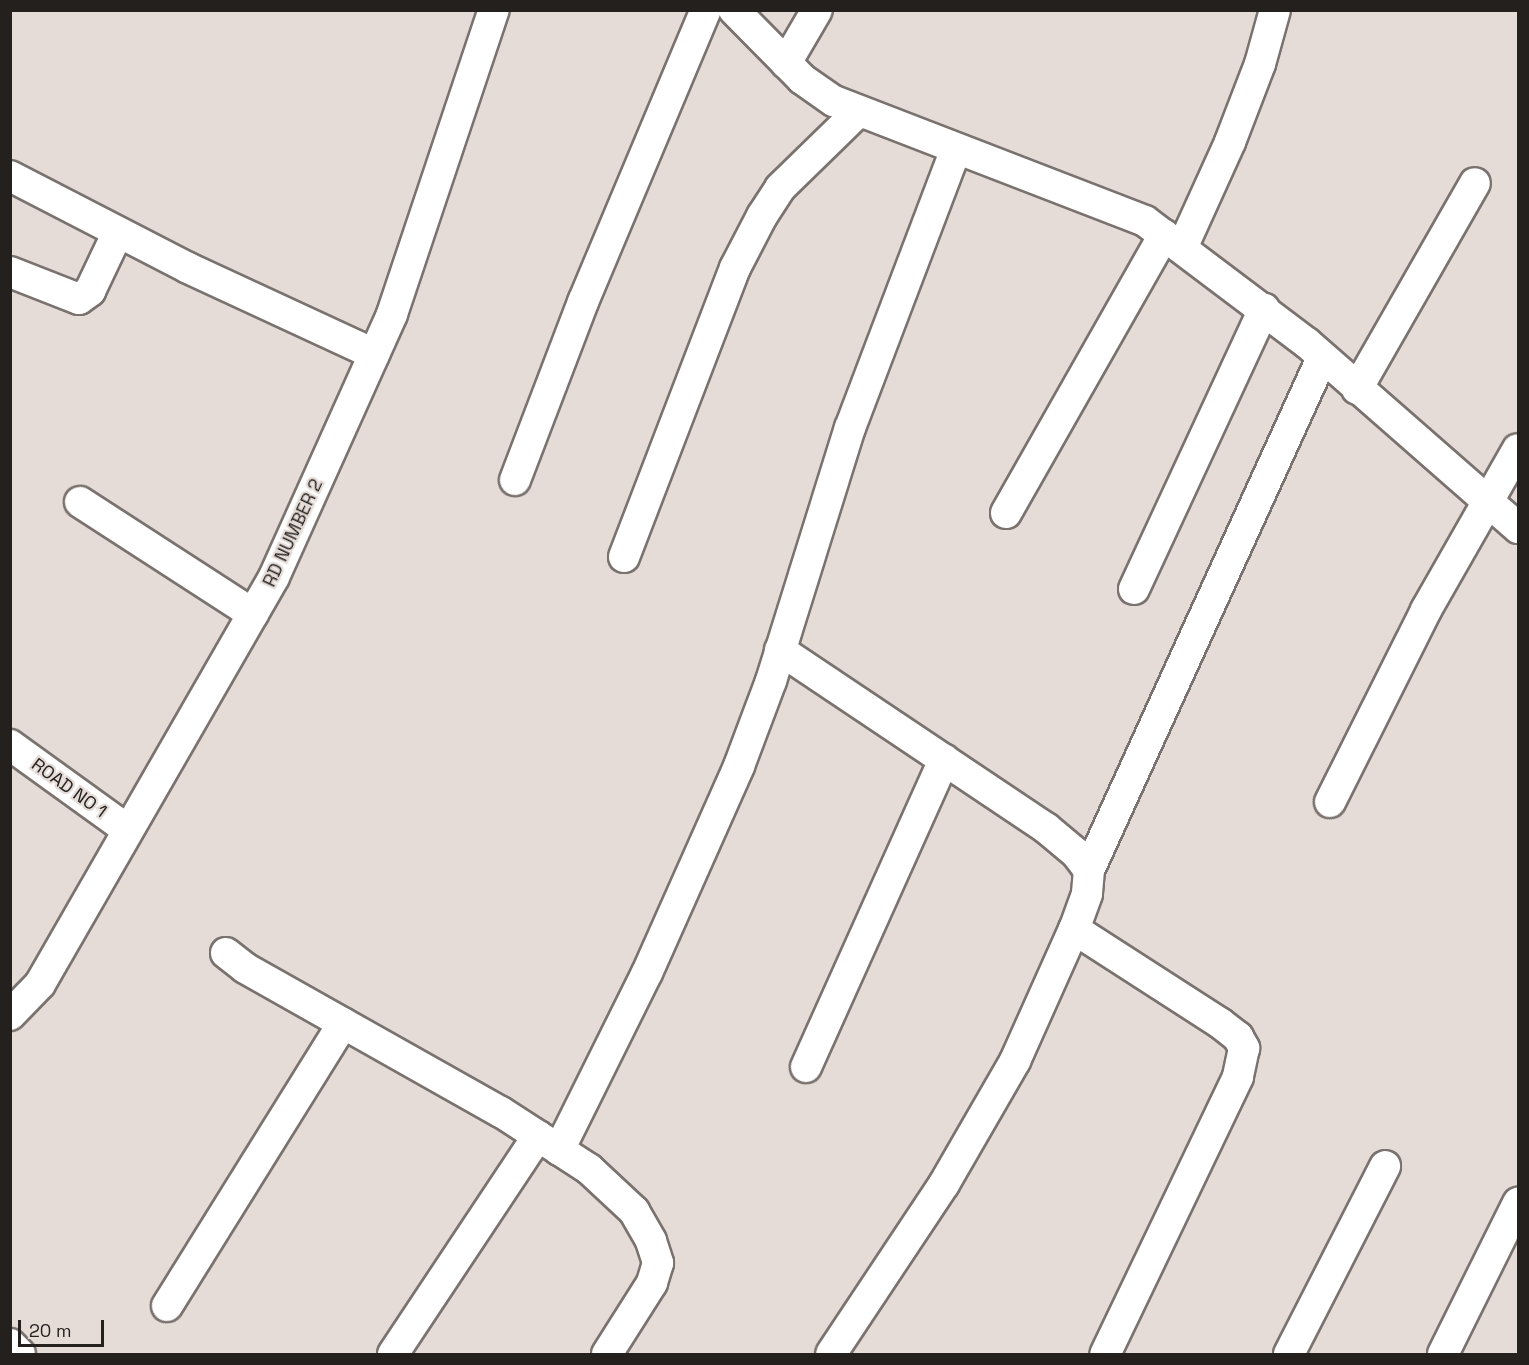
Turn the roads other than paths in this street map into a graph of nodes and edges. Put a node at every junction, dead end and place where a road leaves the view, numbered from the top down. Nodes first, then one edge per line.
1 (494, 10) edge
2 (706, 10) edge
3 (734, 10) edge
4 (817, 10) edge
5 (1275, 10) edge
6 (786, 63) junction
7 (859, 111) junction
8 (956, 149) junction
9 (10, 176) edge
10 (1475, 183) dead end
11 (118, 232) junction
12 (1173, 241) junction
13 (10, 272) edge
14 (1264, 309) junction
15 (374, 354) junction
16 (1322, 358) junction
17 (1357, 389) junction
18 (1518, 449) edge
19 (515, 480) dead end
20 (1489, 501) junction
21 (80, 502) dead end
22 (1006, 513) dead end
23 (1518, 528) edge
24 (624, 557) dead end
25 (1134, 589) dead end
26 (253, 614) junction
27 (780, 650) junction
28 (10, 745) edge
29 (944, 760) junction
30 (1330, 802) dead end
31 (128, 830) junction
32 (1089, 870) junction
33 (1074, 929) junction
34 (226, 953) dead end
35 (10, 1015) edge
36 (343, 1023) junction
37 (806, 1067) dead end
38 (549, 1143) junction
39 (1385, 1166) dead end
40 (1518, 1203) edge
41 (167, 1306) dead end
42 (10, 1344) edge
43 (20, 1354) edge
44 (393, 1354) edge
45 (607, 1354) edge
46 (831, 1354) edge
47 (1105, 1354) edge
48 (1289, 1354) edge
49 (1443, 1354) edge

1 - 15 street, RD NUMBER 2
2 - 19 street
3 - 6 street
4 - 6 street
5 - 12 street
6 - 7 street
7 - 8 street
7 - 24 street
8 - 12 street
8 - 27 street
9 - 11 street
10 - 17 street
11 - 13 street
11 - 15 street
12 - 14 street
12 - 22 street
14 - 16 street
14 - 25 street
15 - 26 street, RD NUMBER 2
16 - 17 street
16 - 32 street
17 - 20 street
18 - 20 street
20 - 23 street
20 - 30 street
21 - 26 street
26 - 31 street, RD NUMBER 2
27 - 29 street
27 - 38 street
28 - 31 street, ROAD NO 1
29 - 32 street
29 - 37 street
31 - 35 street, RD NUMBER 2
32 - 33 street
33 - 46 street
33 - 47 street
34 - 36 street
36 - 38 street
36 - 41 street
38 - 44 street
38 - 45 street
39 - 48 street
40 - 49 street
42 - 43 street

